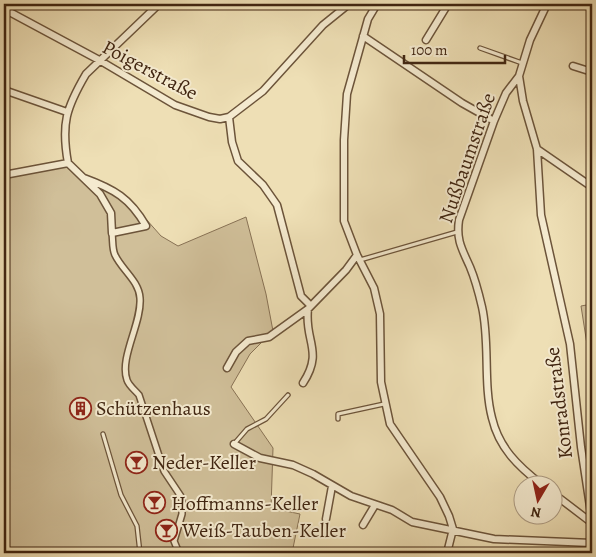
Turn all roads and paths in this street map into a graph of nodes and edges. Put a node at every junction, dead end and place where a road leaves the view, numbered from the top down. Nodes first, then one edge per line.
1 (159, 4) edge
2 (348, 4) edge
3 (377, 4) edge
4 (448, 4) edge
5 (547, 4) edge
6 (4, 9) edge
7 (363, 36) junction
8 (426, 40) dead end
9 (480, 48) dead end
10 (99, 60) junction
11 (522, 63) junction
12 (572, 66) dead end
13 (592, 72) edge
14 (518, 76) junction
15 (4, 90) edge
16 (67, 112) junction
17 (229, 116) junction
18 (494, 122) junction
19 (537, 149) junction
20 (68, 163) junction
21 (4, 175) edge
22 (84, 178) junction
23 (592, 187) edge
24 (112, 232) junction
25 (457, 232) junction
26 (358, 257) junction
27 (309, 307) junction
28 (227, 368) dead end
29 (303, 383) dead end
30 (288, 395) dead end
31 (384, 404) junction
32 (338, 419) dead end
33 (104, 434) dead end
34 (234, 444) joint
35 (528, 474) edge
36 (332, 486) junction
37 (564, 501) edge
38 (375, 505) junction
39 (326, 519) dead end
40 (592, 521) edge
41 (363, 525) dead end
42 (453, 529) junction
43 (592, 543) edge
44 (140, 553) edge
45 (179, 553) edge
46 (448, 553) edge

1 - 10 street
2 - 17 street
3 - 7 street
4 - 8 street
5 - 11 street, Nußbaumstraße
6 - 10 street, Poigerstraße
7 - 18 street
7 - 26 street
9 - 11 lane
10 - 16 street
10 - 17 street, Poigerstraße
11 - 14 street, Nußbaumstraße
12 - 13 street
14 - 18 street, Nußbaumstraße
14 - 19 street, Konradstraße
15 - 16 street
16 - 20 street
17 - 27 street
18 - 25 street, Nußbaumstraße
19 - 23 street
19 - 40 street, Konradstraße
20 - 21 street
20 - 22 street
22 - 24 street
22 - 24 street
24 - 45 street
25 - 26 lane
25 - 35 street, Nußbaumstraße
26 - 27 street
26 - 31 street
27 - 28 street
27 - 29 street
30 - 34 lane
31 - 32 lane
31 - 42 street
33 - 44 lane
34 - 36 street
36 - 38 street
36 - 39 street
37 - 40 street
38 - 41 street
38 - 42 street
42 - 43 street
42 - 46 street

